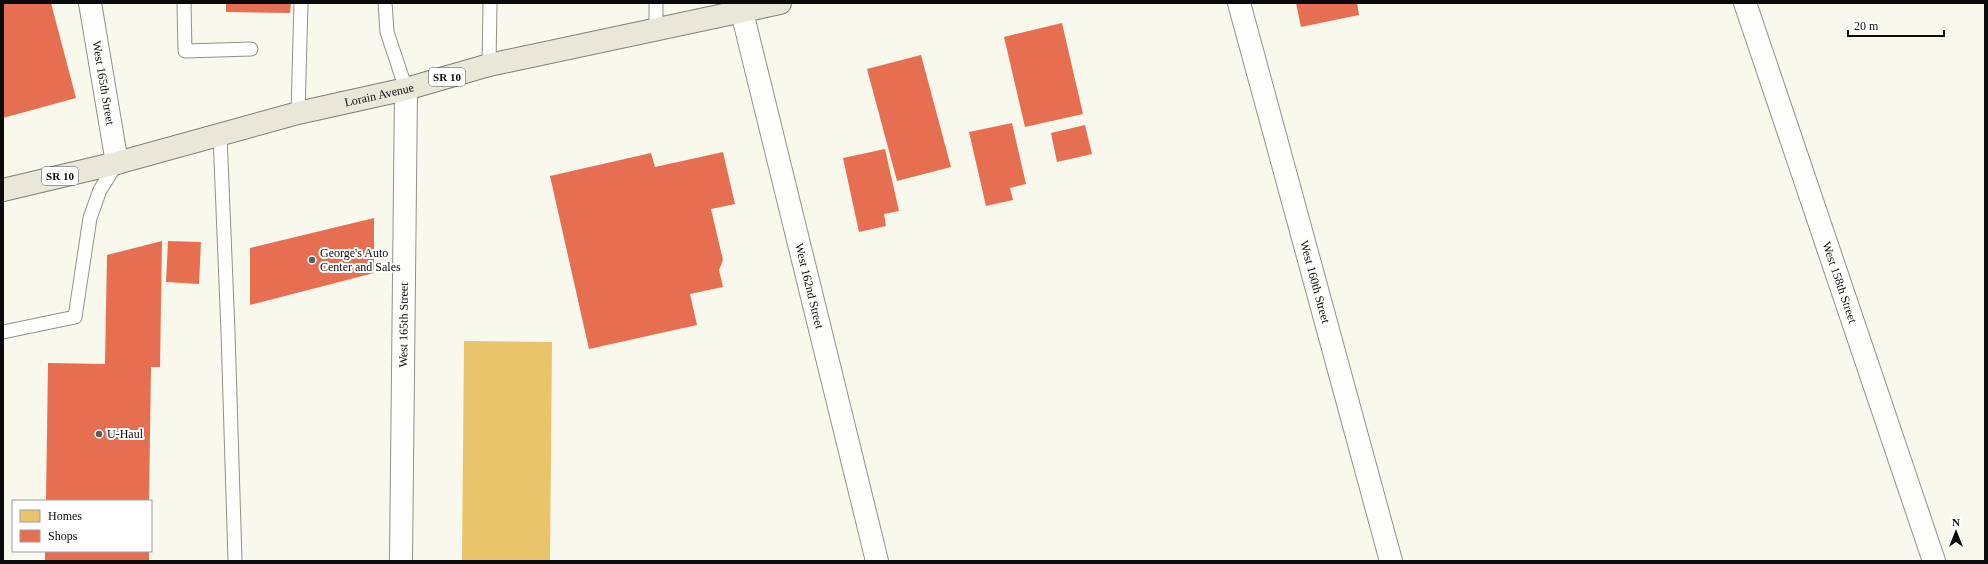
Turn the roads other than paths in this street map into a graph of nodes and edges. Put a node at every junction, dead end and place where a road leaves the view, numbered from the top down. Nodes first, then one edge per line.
1 (90, 3) edge
2 (184, 3) edge
3 (301, 3) edge
4 (385, 3) edge
5 (490, 3) edge
6 (656, 3) edge
7 (780, 3) edge
8 (1239, 3) edge
9 (1745, 3) edge
10 (742, 12) junction
11 (656, 30) junction
12 (251, 49) dead end
13 (489, 65) junction
14 (406, 89) junction
15 (298, 113) junction
16 (220, 134) junction
17 (117, 163) junction
18 (3, 190) edge
19 (3, 332) edge
20 (235, 561) edge
21 (400, 561) edge
22 (877, 561) edge
23 (1391, 561) edge
24 (1934, 561) edge

1 - 17 street, West 165th Street
2 - 12 lane
3 - 15 lane
4 - 14 lane
5 - 13 lane
6 - 11 lane
7 - 10 main road, Lorain Avenue / SR 10
8 - 23 street, West 160th Street
9 - 24 street, West 158th Street
10 - 11 main road, Lorain Avenue / SR 10
10 - 22 street, West 162nd Street
11 - 13 main road, Lorain Avenue / SR 10
13 - 14 main road, Lorain Avenue / SR 10
14 - 15 main road, Lorain Avenue / SR 10
14 - 21 street, West 165th Street
15 - 16 main road, Lorain Avenue / SR 10
16 - 17 main road, Lorain Avenue / SR 10
16 - 20 lane
17 - 18 main road, Lorain Avenue / SR 10
17 - 19 lane

